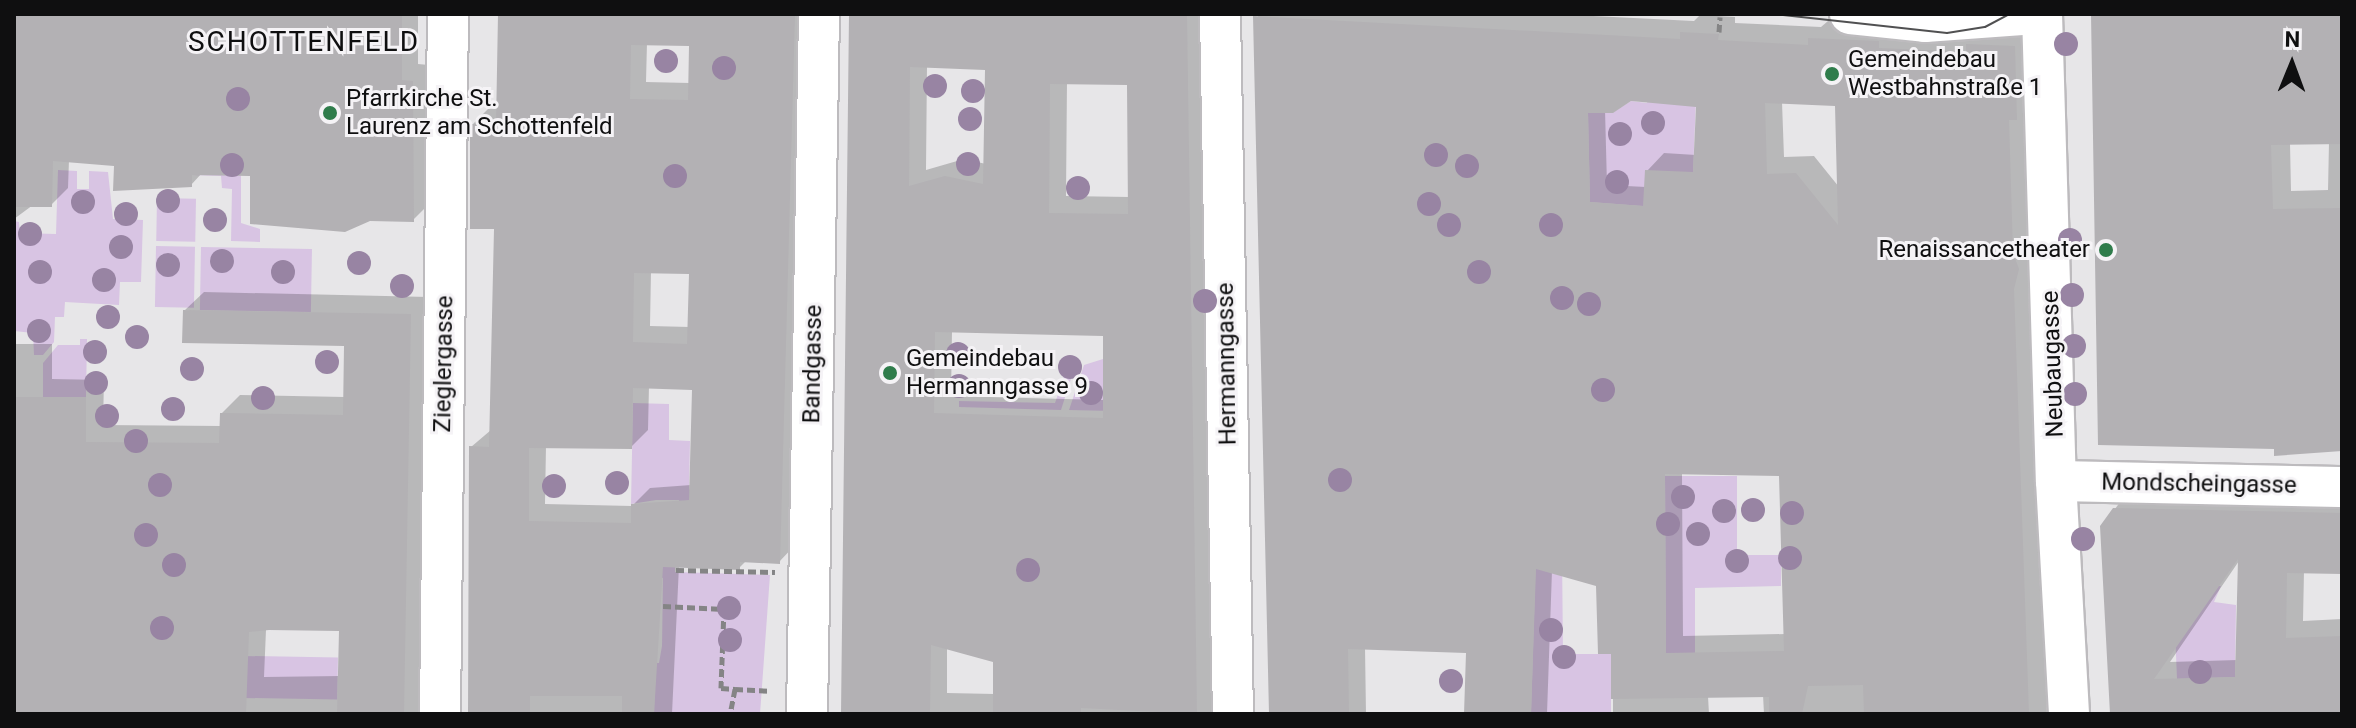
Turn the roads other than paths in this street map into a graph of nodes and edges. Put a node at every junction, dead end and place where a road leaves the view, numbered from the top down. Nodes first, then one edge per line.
1 (448, 14) edge
2 (819, 14) edge
3 (1220, 14) edge
4 (1850, 14) edge
5 (2036, 14) edge
6 (2042, 14) edge
7 (2056, 481) junction
8 (2342, 487) edge
9 (440, 714) edge
10 (807, 714) edge
11 (1233, 714) edge
12 (2069, 714) edge

1 - 9 street, Zieglergasse
2 - 10 street, Bandgasse
3 - 11 street, Hermanngasse
4 - 5 street
6 - 7 street, Neubaugasse
7 - 8 street, Mondscheingasse
7 - 12 street, Neubaugasse

